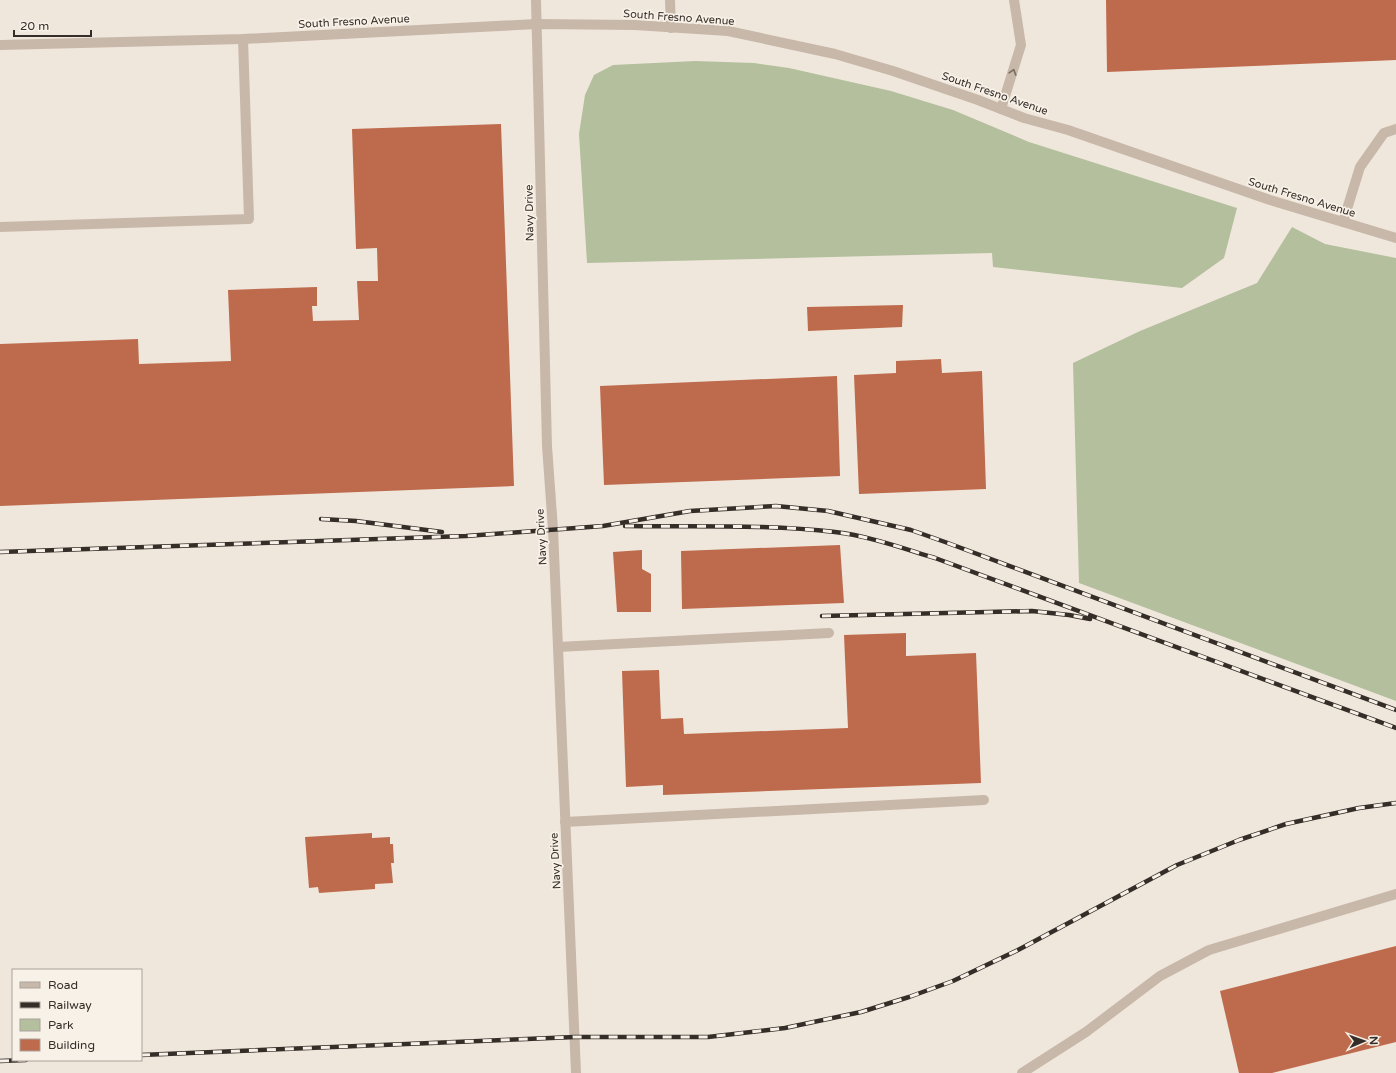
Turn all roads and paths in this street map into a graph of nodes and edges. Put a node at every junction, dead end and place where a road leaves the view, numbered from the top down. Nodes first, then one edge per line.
1 (536, 0) edge
2 (670, 0) edge
3 (1014, 0) edge
4 (537, 24) junction
5 (671, 28) junction
6 (244, 39) junction
7 (0, 45) edge
8 (1001, 109) junction
9 (1396, 129) edge
10 (1343, 222) junction
11 (0, 227) edge
12 (1396, 238) edge
13 (829, 633) dead end
14 (558, 647) junction
15 (984, 800) dead end
16 (566, 822) junction
17 (1396, 894) edge
18 (576, 1073) edge
19 (1022, 1073) edge

1 - 4 street, Navy Drive
2 - 5 street
8 -> 3 street
4 - 5 street, South Fresno Avenue
4 - 6 street, South Fresno Avenue
4 - 14 street, Navy Drive
5 - 8 street, South Fresno Avenue
6 - 7 street, South Fresno Avenue
6 - 11 street
8 - 10 street, South Fresno Avenue
9 - 10 street
10 - 12 street, South Fresno Avenue
13 - 14 street
14 - 16 street, Navy Drive
15 - 16 street
16 - 18 street, Navy Drive
17 - 19 street

